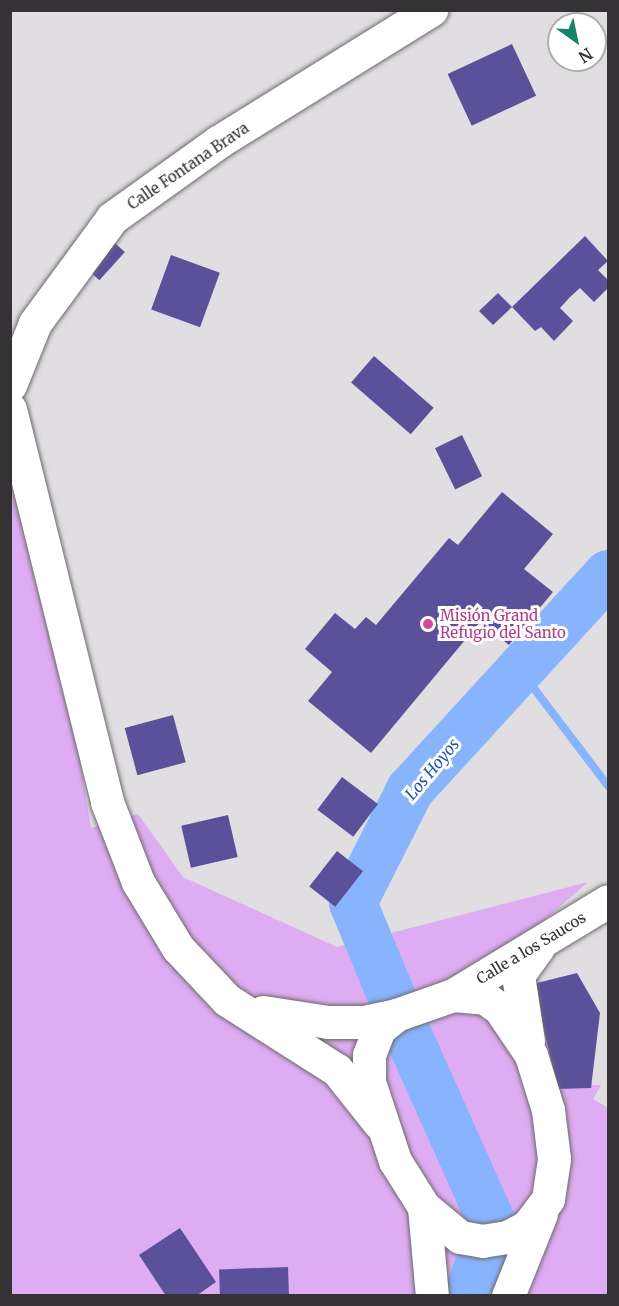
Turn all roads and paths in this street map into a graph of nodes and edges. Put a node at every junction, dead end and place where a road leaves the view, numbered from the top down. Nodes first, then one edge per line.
1 (431, 10) edge
2 (10, 385) edge
3 (10, 409) edge
4 (609, 901) edge
5 (544, 942) junction
6 (453, 994) junction
7 (227, 1000) junction
8 (396, 1015) junction
9 (531, 1055) junction
10 (379, 1123) junction
11 (424, 1207) junction
12 (542, 1211) junction
13 (432, 1296) edge
14 (507, 1296) edge

1 - 2 main road, Calle Fontana Brava
3 - 7 main road
4 - 5 main road, Calle a los Saucos
5 - 6 main road, Calle a los Saucos
5 - 9 main road
6 - 8 main road, Calle a los Saucos
6 - 9 main road
7 - 8 main road, Calle a los Saucos
7 - 10 main road
8 - 10 main road
9 - 12 main road
10 - 11 main road
11 - 12 main road
11 - 13 main road
12 - 14 main road

